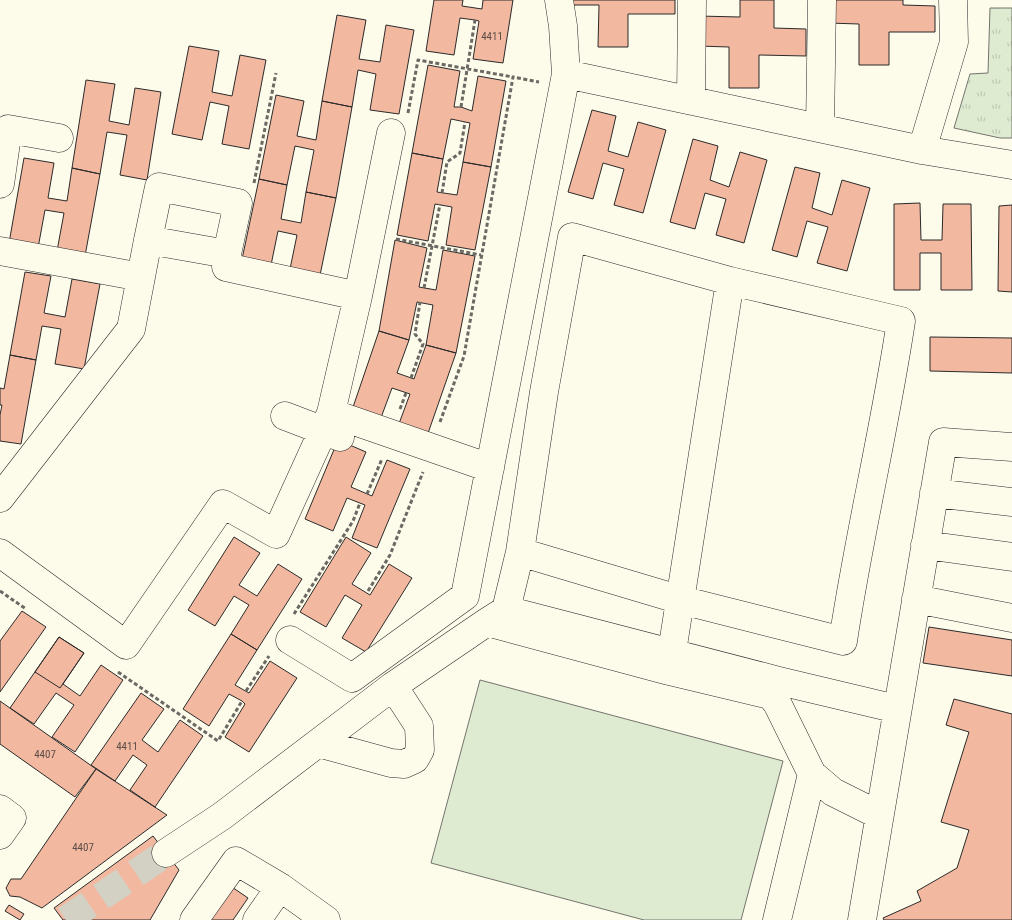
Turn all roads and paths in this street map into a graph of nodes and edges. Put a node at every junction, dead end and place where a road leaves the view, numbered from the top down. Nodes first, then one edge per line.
1 (559, 0) edge
2 (692, 0) edge
3 (822, 0) edge
4 (953, 0) edge
5 (475, 20) dead end
6 (276, 73) dead end
7 (566, 74) junction
8 (691, 100) junction
9 (461, 107) dead end
10 (465, 122) dead end
11 (820, 128) junction
12 (390, 133) dead end
13 (59, 138) dead end
14 (922, 150) junction
15 (1012, 165) edge
16 (0, 184) edge
17 (253, 186) dead end
18 (442, 193) dead end
19 (440, 204) dead end
20 (393, 238) dead end
21 (148, 240) junction
22 (432, 246) junction
23 (0, 251) edge
24 (227, 254) junction
25 (481, 255) dead end
26 (141, 277) junction
27 (730, 281) junction
28 (424, 288) dead end
29 (358, 296) junction
30 (420, 302) dead end
31 (411, 378) dead end
32 (285, 416) dead end
33 (327, 422) junction
34 (1012, 447) edge
35 (424, 472) dead end
36 (488, 478) junction
37 (934, 493) junction
38 (0, 498) edge
39 (1012, 502) edge
40 (360, 503) dead end
41 (926, 545) junction
42 (520, 552) junction
43 (0, 553) edge
44 (1012, 557) edge
45 (368, 591) dead end
46 (916, 599) junction
47 (681, 600) junction
48 (496, 616) junction
49 (1012, 618) edge
50 (284, 636) junction
51 (671, 662) junction
52 (393, 686) junction
53 (771, 687) junction
54 (246, 691) dead end
55 (897, 709) junction
56 (318, 743) junction
57 (812, 774) junction
58 (0, 809) edge
59 (879, 814) junction
60 (0, 835) edge
61 (166, 853) tunnel mouth
62 (284, 889) junction
63 (194, 920) edge
64 (257, 920) edge
65 (270, 920) edge
66 (326, 920) edge
67 (777, 920) edge
68 (862, 920) edge

1 - 7 lane
2 - 8 lane
3 - 11 lane
4 - 14 lane
5 - 9 path
6 - 17 path
7 - 8 lane
7 - 36 lane
8 - 11 lane
10 - 18 path
11 - 14 lane
12 - 29 lane
13 - 16 lane
14 - 15 lane
19 - 22 path
20 - 22 path
21 - 24 lane
21 - 24 lane
21 - 26 lane
22 - 25 path
22 - 28 path
23 - 26 lane
24 - 29 lane
26 - 38 lane
27 - 42 lane
27 - 47 lane
27 - 47 lane
29 - 33 lane
30 - 31 path
32 - 33 lane
33 - 36 lane
33 - 43 lane
34 - 37 lane
35 - 45 path
36 - 50 lane
37 - 39 lane
37 - 41 lane
40 - 50 path
41 - 44 lane
41 - 46 lane
42 - 47 lane
42 - 48 lane
46 - 49 lane
46 - 55 lane
47 - 51 lane
48 - 51 lane
48 - 52 lane
50 - 54 path
51 - 53 lane
52 - 56 lane
52 - 56 lane
53 - 55 lane
53 - 57 lane
55 - 59 lane
56 - 61 lane
57 - 59 lane
57 - 67 lane
58 - 60 lane
59 - 68 lane
62 - 63 lane
62 - 64 lane
62 - 65 lane
62 - 66 lane

